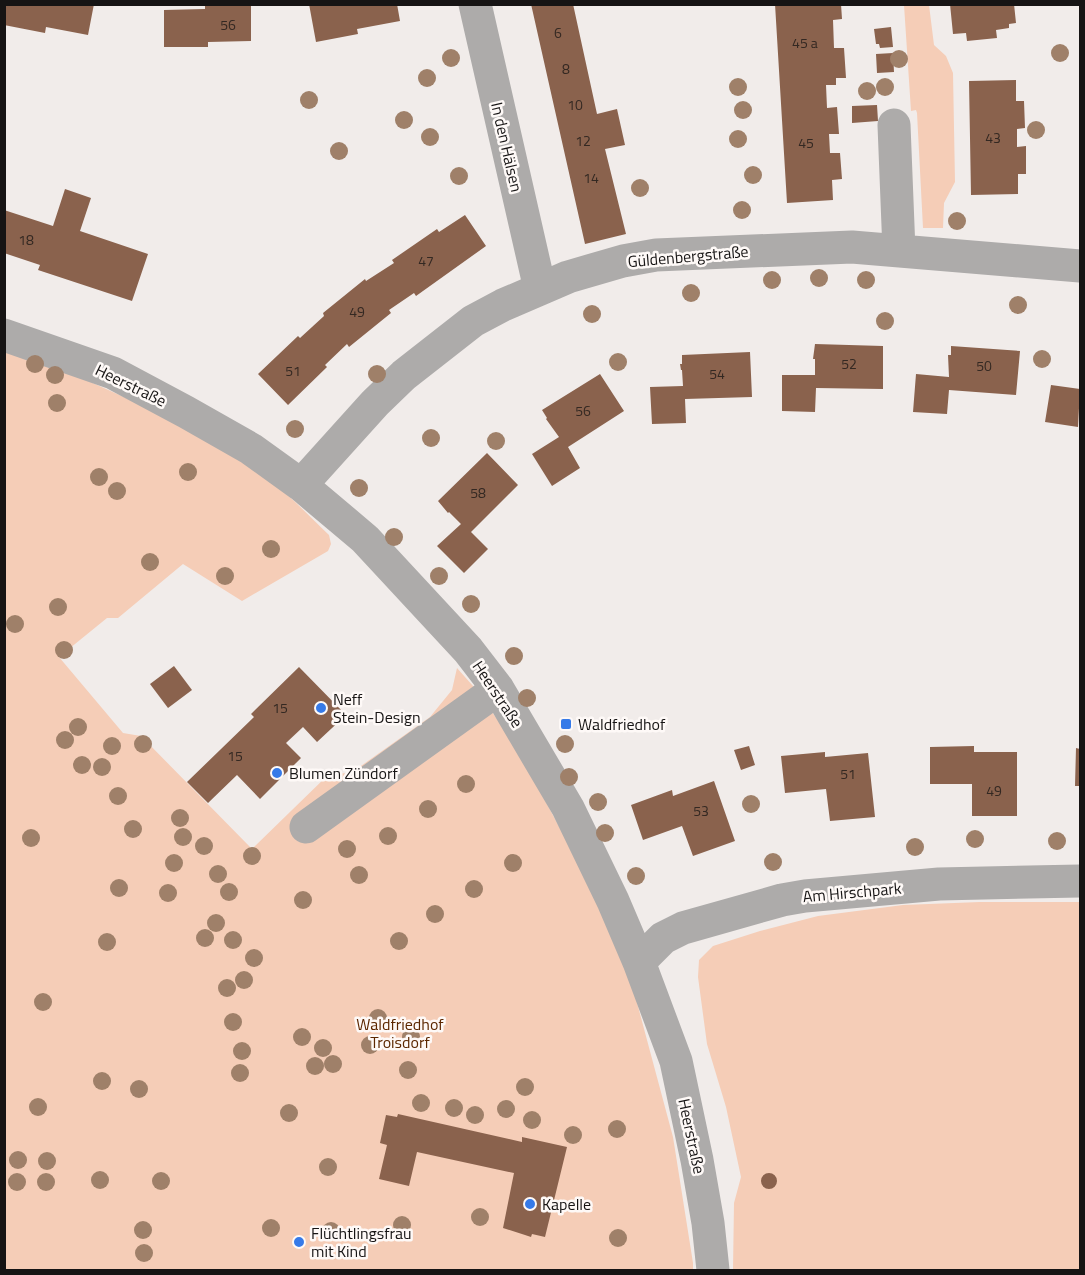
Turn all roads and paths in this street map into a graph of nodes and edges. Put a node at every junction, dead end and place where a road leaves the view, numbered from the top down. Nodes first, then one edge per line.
1 (475, 4) edge
2 (894, 125) dead end
3 (900, 251) junction
4 (1080, 266) edge
5 (540, 289) junction
6 (4, 335) edge
7 (302, 484) junction
8 (498, 689) junction
9 (306, 827) dead end
10 (1080, 881) edge
11 (639, 962) junction
12 (713, 1270) edge

1 - 5 street, In den Hälsen
2 - 3 street
3 - 4 street, Güldenbergstraße
3 - 5 street, Güldenbergstraße
5 - 7 street, Güldenbergstraße
6 - 7 street, Heerstraße
7 - 8 street, Heerstraße
8 - 9 street
8 - 11 street, Heerstraße
10 - 11 street, Am Hirschpark
11 - 12 street, Heerstraße

